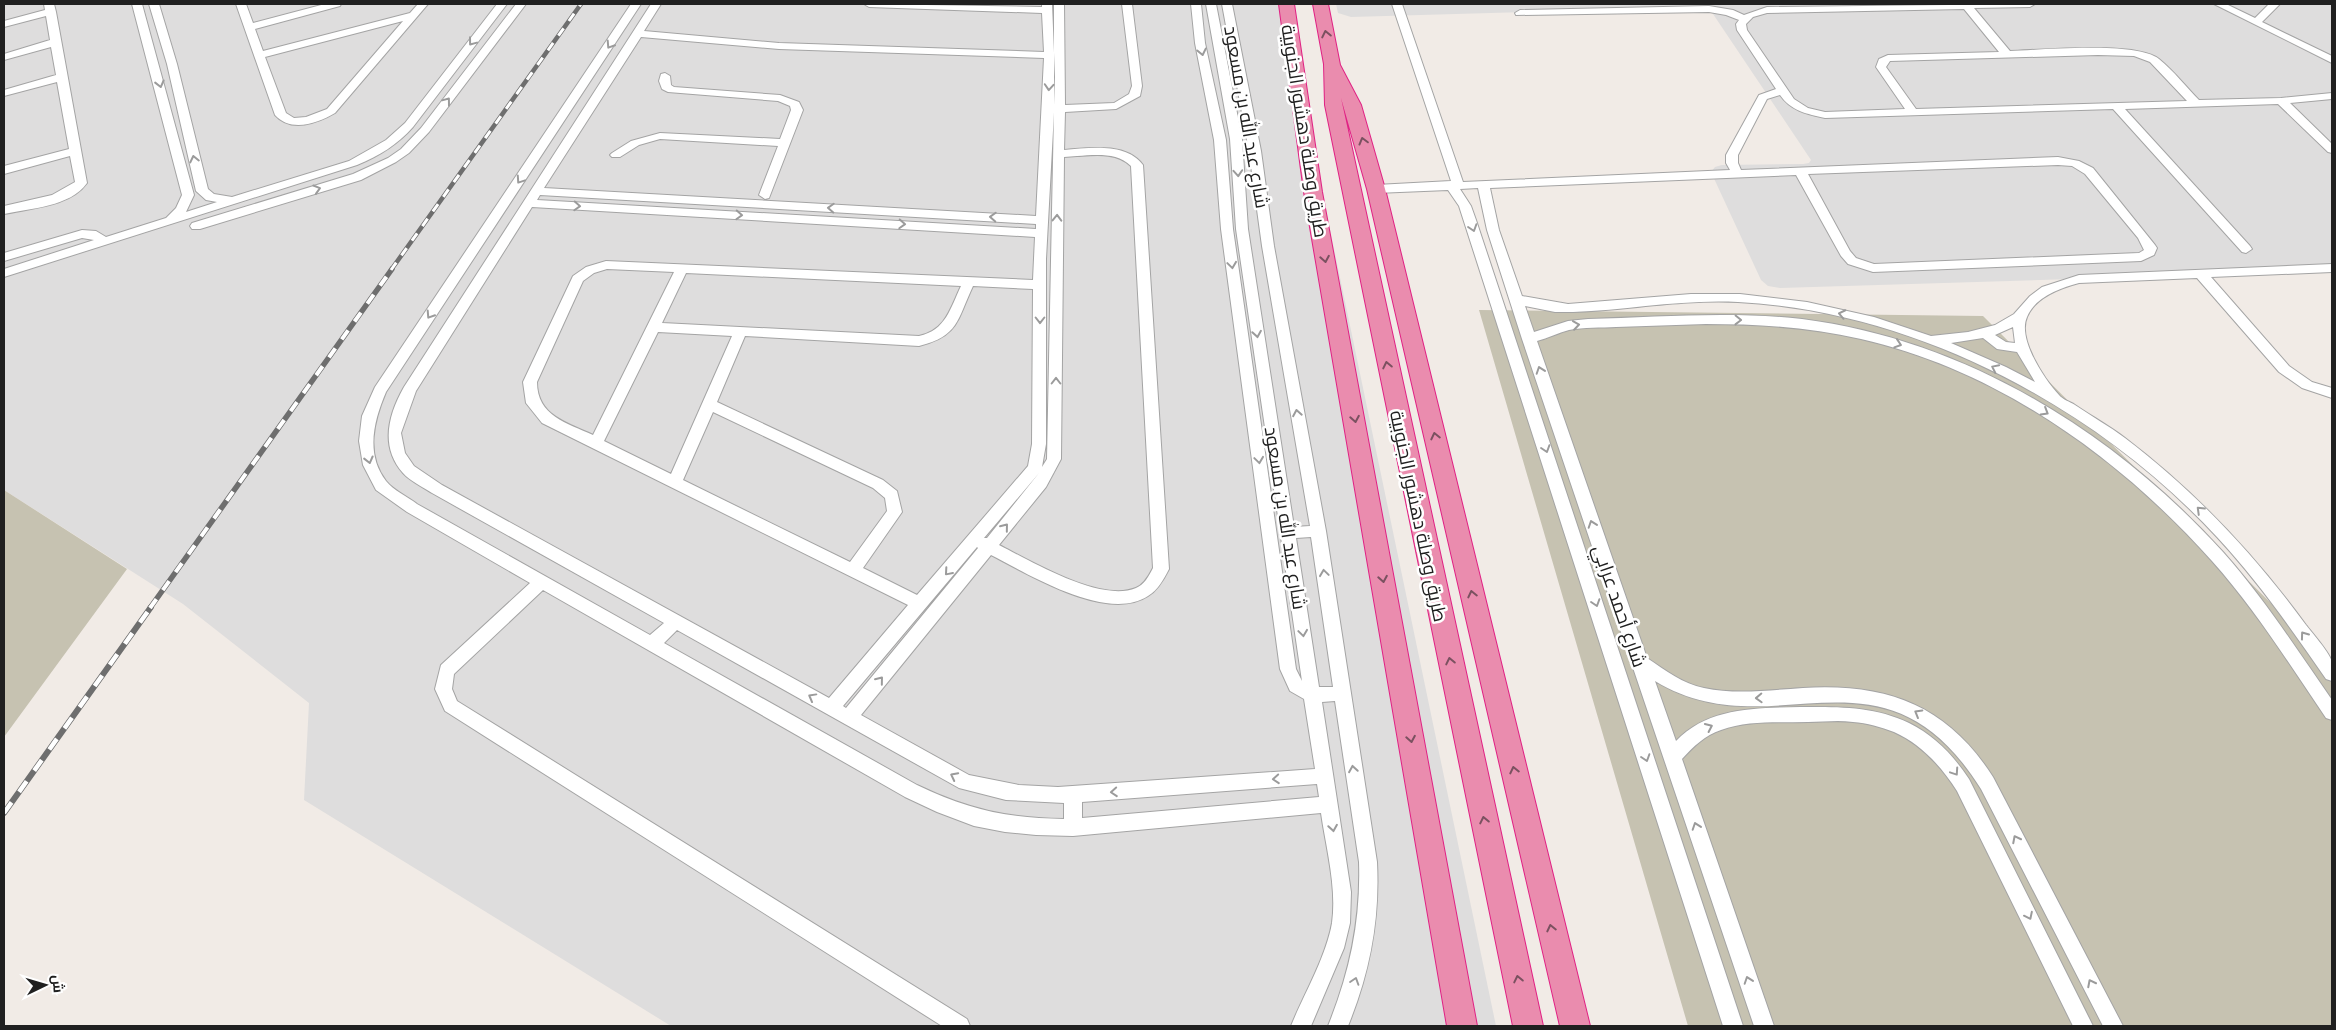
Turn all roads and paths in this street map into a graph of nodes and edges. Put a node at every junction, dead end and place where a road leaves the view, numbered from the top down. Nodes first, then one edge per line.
1 (137, 4) edge
2 (154, 4) edge
3 (241, 4) edge
4 (336, 4) edge
5 (423, 4) edge
6 (502, 4) edge
7 (521, 4) edge
8 (636, 4) edge
9 (656, 4) edge
10 (869, 4) edge
11 (1128, 4) edge
12 (1227, 4) edge
13 (1286, 4) edge
14 (1320, 4) edge
15 (1397, 4) edge
16 (2030, 4) edge
17 (2220, 4) edge
18 (2275, 4) edge
19 (1966, 5) junction
20 (975, 6) edge
21 (50, 8) edge
22 (1212, 8) edge
23 (1196, 9) edge
24 (1052, 12) edge
25 (1520, 13) dead end
26 (414, 15) junction
27 (1744, 19) junction
28 (2256, 22) junction
29 (4, 24) edge
30 (249, 27) junction
31 (484, 27) junction
32 (503, 28) junction
33 (638, 30) junction
34 (56, 42) junction
35 (1049, 51) junction
36 (2007, 54) junction
37 (259, 55) junction
38 (4, 56) edge
39 (170, 58) junction
40 (2332, 60) edge
41 (154, 62) junction
42 (1332, 64) junction
43 (665, 76) dead end
44 (63, 77) junction
45 (1783, 91) junction
46 (4, 93) edge
47 (2332, 96) edge
48 (574, 101) junction
49 (2280, 101) junction
50 (594, 102) junction
51 (2197, 104) junction
52 (2116, 106) junction
53 (1054, 109) junction
54 (1913, 112) junction
55 (1220, 140) junction
56 (1236, 140) junction
57 (784, 142) junction
58 (2332, 150) edge
59 (76, 151) junction
60 (1058, 154) junction
61 (616, 155) dead end
62 (4, 170) edge
63 (1800, 170) junction
64 (1737, 172) junction
65 (1483, 184) junction
66 (1455, 185) junction
67 (1376, 188) junction
68 (265, 190) junction
69 (202, 191) junction
70 (592, 194) junction
71 (188, 195) junction
72 (764, 195) junction
73 (532, 197) junction
74 (232, 200) junction
75 (270, 203) junction
76 (4, 210) edge
77 (904, 212) junction
78 (170, 220) junction
79 (196, 226) dead end
80 (1041, 226) junction
81 (1235, 229) junction
82 (105, 241) junction
83 (2246, 249) dead end
84 (4, 258) edge
85 (1040, 259) junction
86 (1056, 259) junction
87 (684, 267) junction
88 (2332, 268) edge
89 (4, 273) edge
90 (2200, 273) junction
91 (969, 282) junction
92 (1040, 285) junction
93 (442, 297) junction
94 (466, 299) junction
95 (1516, 299) junction
96 (1246, 309) junction
97 (2020, 316) junction
98 (654, 327) junction
99 (740, 332) junction
100 (1987, 332) junction
101 (1529, 339) junction
102 (1928, 339) junction
103 (2021, 346) junction
104 (2332, 393) edge
105 (2055, 400) junction
106 (709, 404) junction
107 (1270, 411) junction
108 (1252, 412) junction
109 (1554, 412) junction
110 (1534, 413) junction
111 (596, 443) junction
112 (675, 482) junction
113 (1318, 531) junction
114 (1288, 533) junction
115 (976, 540) junction
116 (989, 547) junction
117 (852, 571) junction
118 (542, 581) junction
119 (920, 604) junction
120 (676, 621) junction
121 (653, 643) junction
122 (1639, 662) junction
123 (2304, 673) junction
124 (2332, 674) edge
125 (1341, 694) junction
126 (1312, 695) junction
127 (831, 707) junction
128 (2332, 712) edge
129 (849, 717) junction
130 (1672, 758) junction
131 (1324, 776) junction
132 (1073, 795) junction
133 (1329, 804) junction
134 (1073, 828) junction
135 (960, 1026) edge
136 (1300, 1026) edge
137 (1338, 1026) edge
138 (1462, 1026) edge
139 (1528, 1026) edge
140 (1574, 1026) edge
141 (1733, 1026) edge
142 (1764, 1026) edge
143 (2083, 1026) edge
144 (2113, 1026) edge

1 - 41 street
2 - 39 street
3 - 30 street
4 - 30 street
5 - 26 street
6 - 31 street
7 - 32 street
8 -> 48 street
9 - 33 street
10 - 20 street
11 - 53 street
113 -> 12 street, شارع عبد الله بن مسعود
13 -> 138 highway, طريق وصلة دهشور الجنوبية
42 -> 14 highway, طريق وصلة دهشور الجنوبية
15 - 66 street
16 - 19 street
17 - 28 street
18 - 28 street
19 - 27 street
19 - 36 street
20 - 24 street
21 - 29 street
21 - 34 street
22 - 23 street
22 - 56 street, شارع عبد الله بن مسعود
23 -> 55 street
24 - 35 street
24 - 53 street
25 - 27 street
26 - 37 street
26 - 37 street
27 - 45 street
28 - 40 street
30 - 37 street
31 - 32 street
31 -> 68 street
75 -> 32 street
33 - 35 street
33 - 35 street
33 - 50 street
34 - 38 street
34 - 44 street
35 -> 53 street
36 - 51 street
36 - 54 street
39 - 41 street
69 -> 39 street
41 -> 71 street
67 -> 42 highway
139 -> 42 highway, طريق وصلة دهشور الجنوبية
43 - 57 street
44 - 46 street
44 - 59 street
45 - 54 street
45 - 64 street
47 - 49 street
48 - 50 street
48 -> 93 street
49 - 51 street
49 - 58 street
50 - 73 street
51 - 52 street
52 - 54 street
52 - 83 street
53 - 60 street
53 - 80 street
55 - 56 street
55 - 81 street
56 -> 81 street, شارع عبد الله بن مسعود
57 - 61 street
57 - 72 street
59 - 62 street
59 - 76 street
86 -> 60 street
60 - 116 street
63 - 63 street
63 - 64 street
64 - 65 street
65 - 66 street
65 - 95 street, شارع أحمد عرابي
66 - 67 street
66 -> 110 street
140 -> 67 highway
68 - 74 street
68 - 75 street
69 - 71 street
69 - 74 street
70 - 72 street
70 - 73 street
77 -> 70 street
71 - 78 street
72 - 77 street
73 -> 80 street
73 - 94 street
74 - 78 street
75 - 79 street
80 -> 77 street
78 - 82 street
80 - 85 street
81 -> 96 street, شارع عبد الله بن مسعود
82 - 84 street
82 - 89 street
85 - 86 street
85 - 92 street
116 -> 86 street
87 - 91 street
87 - 98 street
87 - 111 street
88 - 90 street
90 - 97 street
90 - 104 street
91 - 92 street
91 - 99 street
92 -> 115 street
93 - 94 street
93 -> 118 street
94 - 120 street
95 - 101 street, شارع أحمد عرابي
102 -> 95 street
96 -> 107 street, شارع عبد الله بن مسعود
96 - 108 street
97 - 100 street
97 - 103 street
98 - 99 street
98 - 111 street
99 - 106 street
100 - 102 street
100 - 103 street
109 -> 101 street, شارع أحمد عرابي
101 -> 123 street
105 -> 102 street
103 - 105 street
124 -> 105 street
106 - 112 street
106 - 117 street
107 - 108 street
107 - 114 street, شارع عبد الله بن مسعود
108 -> 126 street
109 - 110 street
122 -> 109 street, شارع أحمد عرابي
110 -> 141 street
111 - 112 street
112 - 117 street
113 - 114 street
125 -> 113 street, شارع عبد الله بن مسعود
114 -> 126 street, شارع عبد الله بن مسعود
115 - 116 street
115 -> 119 street
129 -> 116 street
117 - 119 street
118 - 121 street
118 - 135 street
119 - 127 street
120 - 121 street
127 -> 120 street
121 - 134 street
122 - 130 street, شارع أحمد عرابي
144 -> 122 street
123 - 124 street
123 - 128 street
125 - 126 street
137 -> 125 street, شارع عبد الله بن مسعود
126 - 131 street, شارع عبد الله بن مسعود
127 - 129 street
132 -> 129 street
142 -> 130 street, شارع أحمد عرابي
130 -> 143 street
131 -> 132 street
131 - 133 street, شارع عبد الله بن مسعود
132 - 134 street
133 - 134 street
133 -> 136 street, شارع عبد الله بن مسعود

